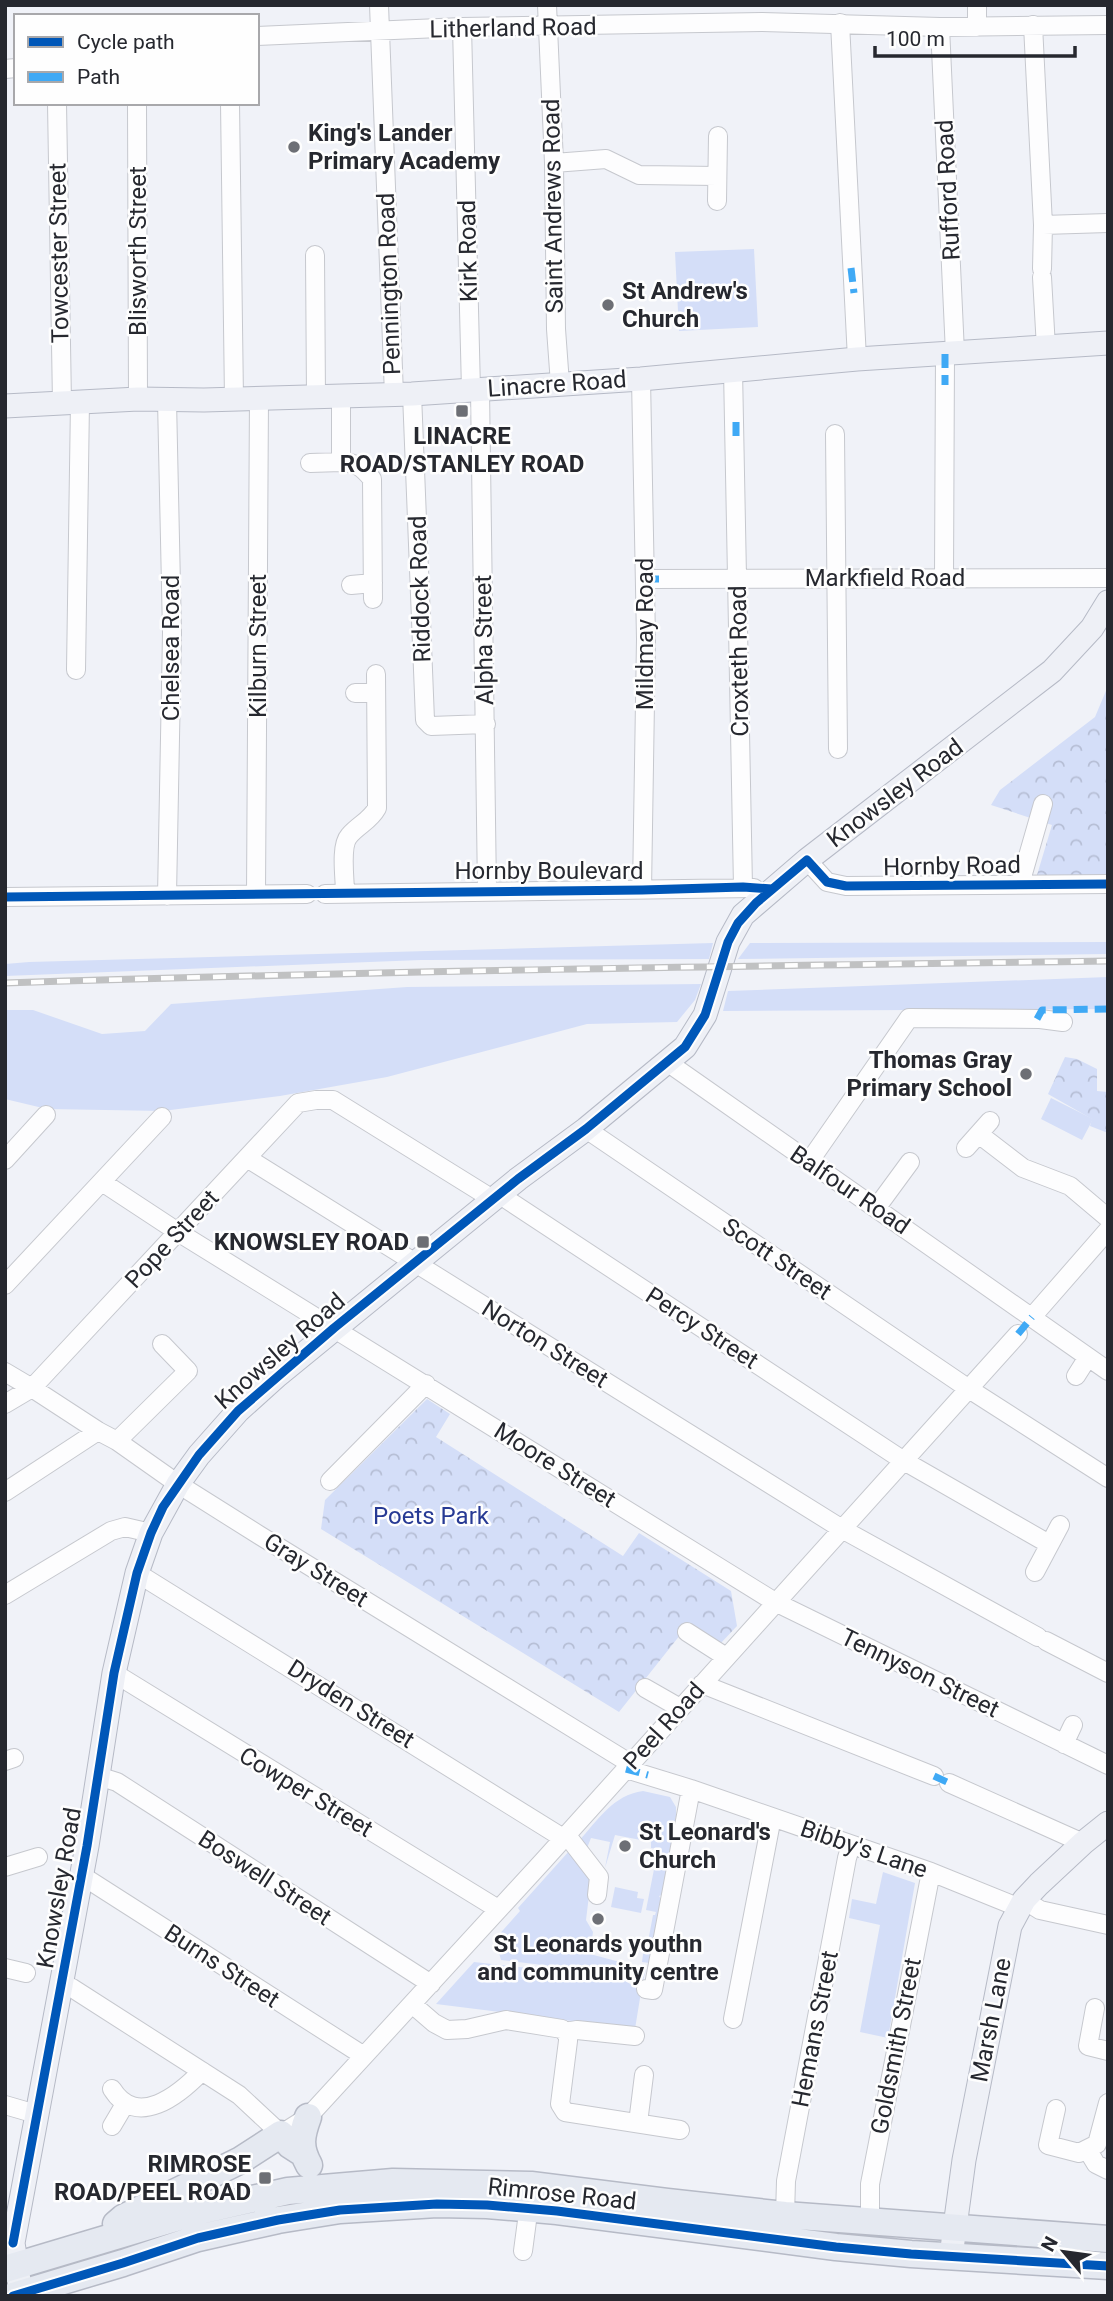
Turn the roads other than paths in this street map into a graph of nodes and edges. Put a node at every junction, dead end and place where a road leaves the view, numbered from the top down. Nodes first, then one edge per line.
1 (379, 5) edge
2 (547, 5) edge
3 (977, 5) edge
4 (762, 14) edge
5 (840, 23) junction
6 (1033, 25) junction
7 (1108, 25) edge
8 (462, 27) junction
9 (548, 27) junction
10 (940, 27) junction
11 (977, 27) junction
12 (380, 31) junction
13 (259, 36) edge
14 (57, 105) edge
15 (137, 105) edge
16 (230, 105) edge
17 (718, 136) dead end
18 (554, 163) junction
19 (717, 176) junction
20 (717, 201) dead end
21 (1108, 223) edge
22 (1043, 225) junction
23 (316, 255) dead end
24 (1108, 343) edge
25 (1046, 348) junction
26 (950, 353) junction
27 (857, 359) junction
28 (733, 370) junction
29 (642, 379) junction
30 (560, 384) junction
31 (476, 390) junction
32 (403, 395) junction
33 (341, 397) junction
34 (259, 398) junction
35 (316, 398) junction
36 (138, 399) junction
37 (234, 399) junction
38 (167, 401) junction
39 (71, 402) junction
40 (5, 406) edge
41 (835, 434) dead end
42 (341, 462) junction
43 (310, 463) dead end
44 (738, 578) junction
45 (837, 578) junction
46 (944, 578) junction
47 (1108, 578) edge
48 (654, 579) junction
49 (351, 585) dead end
50 (1108, 602) edge
51 (76, 670) dead end
52 (376, 674) dead end
53 (355, 693) dead end
54 (375, 693) junction
55 (486, 724) junction
56 (838, 750) dead end
57 (1043, 804) dead end
58 (807, 860) junction
59 (1020, 884) junction
60 (1108, 884) edge
61 (743, 887) junction
62 (772, 889) junction
63 (642, 890) junction
64 (486, 891) junction
65 (345, 892) junction
66 (256, 894) junction
67 (307, 894) dead end
68 (326, 894) dead end
69 (167, 896) junction
70 (5, 897) edge
71 (1063, 1022) dead end
72 (667, 1062) junction
73 (316, 1100) joint
74 (46, 1115) dead end
75 (162, 1117) dead end
76 (586, 1129) junction
77 (966, 1148) dead end
78 (247, 1158) junction
79 (5, 1160) edge
80 (909, 1162) dead end
81 (809, 1163) junction
82 (102, 1182) junction
83 (497, 1197) junction
84 (877, 1208) junction
85 (1108, 1218) edge
86 (1108, 1230) edge
87 (178, 1232) junction
88 (415, 1262) junction
89 (5, 1285) edge
90 (1032, 1317) junction
91 (334, 1328) junction
92 (1018, 1334) dead end
93 (162, 1344) dead end
94 (1088, 1357) junction
95 (1108, 1371) edge
96 (5, 1373) edge
97 (1076, 1376) dead end
98 (426, 1384) junction
99 (32, 1388) junction
100 (969, 1389) junction
101 (5, 1404) edge
102 (98, 1432) junction
103 (117, 1441) junction
104 (904, 1461) junction
105 (1108, 1478) edge
106 (330, 1481) dead end
107 (178, 1484) junction
108 (5, 1492) edge
109 (1060, 1525) dead end
110 (842, 1529) junction
111 (151, 1533) junction
112 (1049, 1544) junction
113 (1035, 1572) dead end
114 (137, 1573) junction
115 (5, 1595) edge
116 (775, 1602) junction
117 (687, 1632) dead end
118 (726, 1657) junction
119 (114, 1673) junction
120 (1108, 1673) edge
121 (702, 1684) junction
122 (645, 1688) dead end
123 (680, 1708) junction
124 (1073, 1725) dead end
125 (1064, 1744) junction
126 (1108, 1765) edge
127 (628, 1766) junction
128 (98, 1776) junction
129 (691, 1789) junction
130 (772, 1817) junction
131 (1108, 1824) edge
132 (564, 1837) junction
133 (1083, 1843) junction
134 (851, 1844) junction
135 (28, 1855) dead end
136 (5, 1867) edge
137 (931, 1872) junction
138 (81, 1875) junction
139 (597, 1895) dead end
140 (1022, 1904) junction
141 (498, 1909) junction
142 (1108, 1925) edge
143 (5, 1968) edge
144 (26, 1973) dead end
145 (61, 1983) junction
146 (431, 1984) junction
147 (646, 1989) dead end
148 (412, 2004) junction
149 (1095, 2008) dead end
150 (733, 2019) dead end
151 (565, 2032) junction
152 (635, 2036) dead end
153 (1108, 2051) edge
154 (364, 2056) junction
155 (202, 2071) junction
156 (644, 2075) dead end
157 (112, 2089) dead end
158 (1108, 2103) edge
159 (125, 2104) junction
160 (5, 2105) edge
161 (1056, 2109) dead end
162 (36, 2114) junction
163 (308, 2117) junction
164 (638, 2123) junction
165 (113, 2126) dead end
166 (680, 2130) dead end
167 (281, 2134) junction
168 (1087, 2149) junction
169 (304, 2154) junction
170 (1108, 2171) edge
171 (330, 2186) junction
172 (530, 2196) junction
173 (785, 2215) junction
174 (870, 2221) junction
175 (954, 2228) junction
176 (1108, 2239) edge
177 (88, 2244) junction
178 (523, 2251) dead end
179 (951, 2256) junction
180 (1108, 2266) edge
181 (10, 2268) edge
182 (17, 2294) edge

1 - 12 street, Pennington Road
2 - 9 street, Saint Andrews Road
3 - 11 street
4 - 5 street, Litherland Road
4 - 9 street, Litherland Road
5 - 10 street, Litherland Road
5 - 27 street
6 - 7 street, Litherland Road
6 - 11 street, Litherland Road
6 - 22 street
8 - 9 street, Litherland Road
8 - 12 street, Litherland Road
8 - 31 street, Kirk Road
9 - 18 street, Saint Andrews Road
10 - 11 street, Litherland Road
10 - 26 street, Rufford Road
12 - 13 street, Litherland Road
12 - 32 street, Pennington Road
14 - 39 street, Towcester Street
15 - 36 street, Blisworth Street
16 - 37 street
17 - 19 street
18 - 19 street
18 - 30 street, Saint Andrews Road
19 - 20 street
21 - 22 street
22 - 25 street
23 - 35 street
24 - 25 main road, Linacre Road
25 - 26 main road, Linacre Road
26 - 27 main road, Linacre Road
26 - 46 street, Rufford Road
27 - 28 main road, Linacre Road
28 - 29 main road, Linacre Road
28 - 44 street, Croxteth Road
29 - 30 main road, Linacre Road
29 - 48 street, Mildmay Road
30 - 31 main road, Linacre Road
31 - 32 main road, Linacre Road
31 - 55 street, Alpha Street
32 - 33 main road, Linacre Road
32 - 55 street, Riddock Road
33 - 35 main road, Linacre Road
33 - 42 street
34 - 35 main road, Linacre Road
34 - 37 main road, Linacre Road
34 - 66 street, Kilburn Street
36 - 38 main road, Linacre Road
36 - 39 main road, Linacre Road
37 - 38 main road, Linacre Road
38 - 69 street, Chelsea Road
39 - 40 main road, Linacre Road
39 - 51 street, Towcester Street
41 - 45 street
42 - 43 street
42 - 49 street
44 - 45 street, Markfield Road
44 - 48 street, Markfield Road
44 - 61 street, Croxteth Road
45 - 46 street, Markfield Road
45 - 56 street
46 - 47 street, Markfield Road
48 - 63 street, Mildmay Road
50 - 58 main road, Knowsley Road
52 - 54 street
53 - 54 street
54 - 65 street
55 - 64 street, Alpha Street
57 - 59 street
58 - 59 street, Hornby Road
58 - 62 main road, Knowsley Road
59 - 60 street, Hornby Road
61 - 62 street, Hornby Boulevard
61 - 63 street, Hornby Boulevard
62 - 72 main road, Knowsley Road
63 - 64 street, Hornby Boulevard
64 - 65 street, Hornby Boulevard
65 - 68 street, Hornby Boulevard
66 - 67 street
66 - 69 street
69 - 70 street
71 - 81 street
72 - 76 main road, Knowsley Road
72 - 81 street, Balfour Road
73 - 78 street, Pope Street
73 - 83 street, Percy Street
74 - 79 street
75 - 82 street
76 - 83 main road, Knowsley Road
76 - 100 street, Scott Street
77 - 85 street
78 - 87 street, Pope Street
78 - 88 street, Norton Street
80 - 84 street
81 - 84 street, Balfour Road
82 - 87 street, Moore Street
82 - 89 street
83 - 88 main road, Knowsley Road
83 - 104 street, Percy Street
84 - 90 street, Balfour Road
86 - 90 street
87 - 91 street, Moore Street
87 - 99 street, Pope Street
88 - 91 main road, Knowsley Road
88 - 110 street, Norton Street
90 - 94 street, Balfour Road
91 - 98 street, Moore Street
91 - 107 main road, Knowsley Road
92 - 100 street, Peel Road
93 - 103 street
94 - 95 street, Balfour Road
94 - 97 street
96 - 99 street, Gray Street
98 - 106 street
98 - 116 street, Moore Street
99 - 101 street, Pope Street
99 - 102 street, Gray Street
100 - 104 street, Peel Road
100 - 105 street, Scott Street
102 - 103 street, Gray Street
102 - 108 street
103 - 107 street, Gray Street
104 - 110 street, Peel Road
104 - 112 street, Percy Street
107 - 111 main road, Knowsley Road
107 - 127 street, Gray Street
109 - 112 street
110 - 116 street, Peel Road
110 - 120 street, Norton Street
111 - 114 main road, Knowsley Road
111 - 115 street
112 - 113 street
114 - 119 main road, Knowsley Road
114 - 132 street, Dryden Street
116 - 118 street, Peel Road
116 - 125 street, Tennyson Street
117 - 118 street
118 - 121 street, Peel Road
119 - 128 main road, Knowsley Road
119 - 141 street, Cowper Street
121 - 123 street, Peel Road
121 - 133 street
122 - 123 street
123 - 127 street, Peel Road
124 - 125 street
125 - 126 street, Tennyson Street
127 - 129 street, Bibby's Lane
127 - 132 street, Peel Road
128 - 138 main road, Knowsley Road
128 - 146 street, Boswell Street
129 - 130 street, Bibby's Lane
129 - 147 street
130 - 134 street, Bibby's Lane
130 - 150 street
131 - 133 main road, Marsh Lane
132 - 139 street, Dryden Street
132 - 141 street, Peel Road
133 - 140 main road, Marsh Lane
134 - 137 street, Bibby's Lane
134 - 173 street, Hemans Street
135 - 136 street
137 - 140 street, Bibby's Lane
137 - 174 street, Goldsmith Street
138 - 145 main road, Knowsley Road
138 - 154 street, Burns Street
140 - 142 street, Bibby's Lane
140 - 175 main road, Marsh Lane
141 - 146 street, Peel Road
143 - 144 street
145 - 155 street
145 - 162 main road, Knowsley Road
146 - 148 street, Peel Road
148 - 151 street
148 - 154 street, Peel Road
149 - 153 street
151 - 152 street
151 - 164 street
154 - 163 street, Peel Road
155 - 159 street
155 - 167 street
156 - 164 street
157 - 159 street
158 - 168 street
159 - 165 street
160 - 162 street
161 - 168 street
162 - 181 main road, Knowsley Road
163 - 167 street, Peel Road
163 - 169 highway
164 - 166 street
167 - 169 highway
167 - 177 highway
168 - 170 street
169 - 171 highway
171 - 172 highway, Rimrose Road
171 - 177 highway, Rimrose Road
172 - 173 highway, Rimrose Road
172 - 178 street
172 - 179 highway, Rimrose Road
172 - 182 highway, Rimrose Road
173 - 174 highway, Rimrose Road
174 - 175 highway, Rimrose Road
175 - 176 highway, Rimrose Road
175 - 179 main road, Marsh Lane
177 - 181 highway, Rimrose Road
179 - 180 highway, Rimrose Road
181 - 182 main road, Knowsley Road

